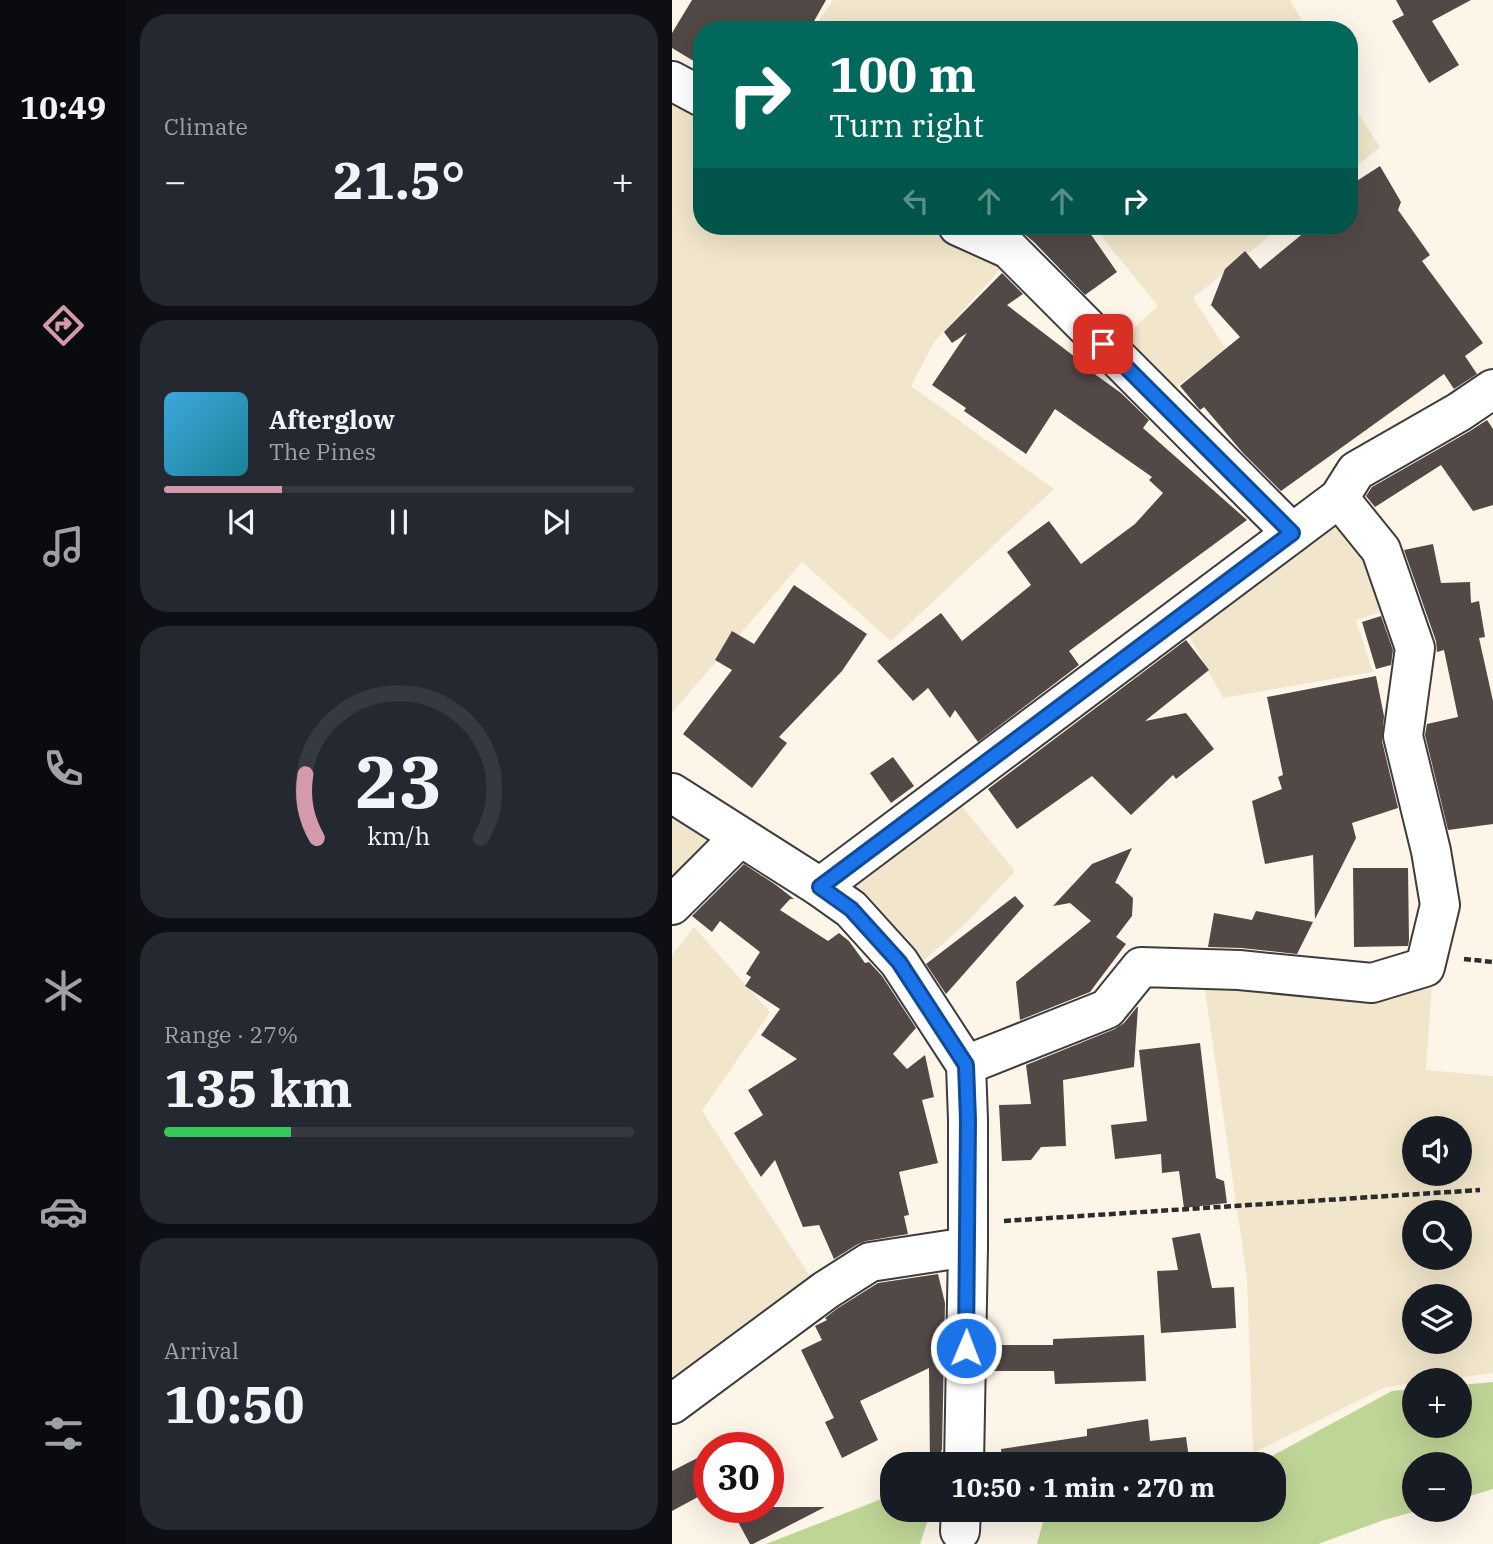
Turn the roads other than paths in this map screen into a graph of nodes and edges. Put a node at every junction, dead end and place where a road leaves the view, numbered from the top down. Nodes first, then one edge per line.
1 (672, 81) edge
2 (693, 92) edge
3 (978, 235) edge
4 (1493, 389) edge
5 (1339, 498) junction
6 (1292, 533) junction
7 (672, 793) edge
8 (740, 837) junction
9 (820, 887) junction
10 (672, 905) edge
11 (966, 1065) junction
12 (968, 1235) junction
13 (672, 1404) edge
14 (964, 1452) edge

1 - 2 street
3 - 6 street
4 - 5 street
5 - 6 street
5 - 11 street
6 - 9 street
7 - 8 street
8 - 9 street
8 - 10 street
9 - 11 street
11 - 12 street
12 - 13 street
12 - 14 street

